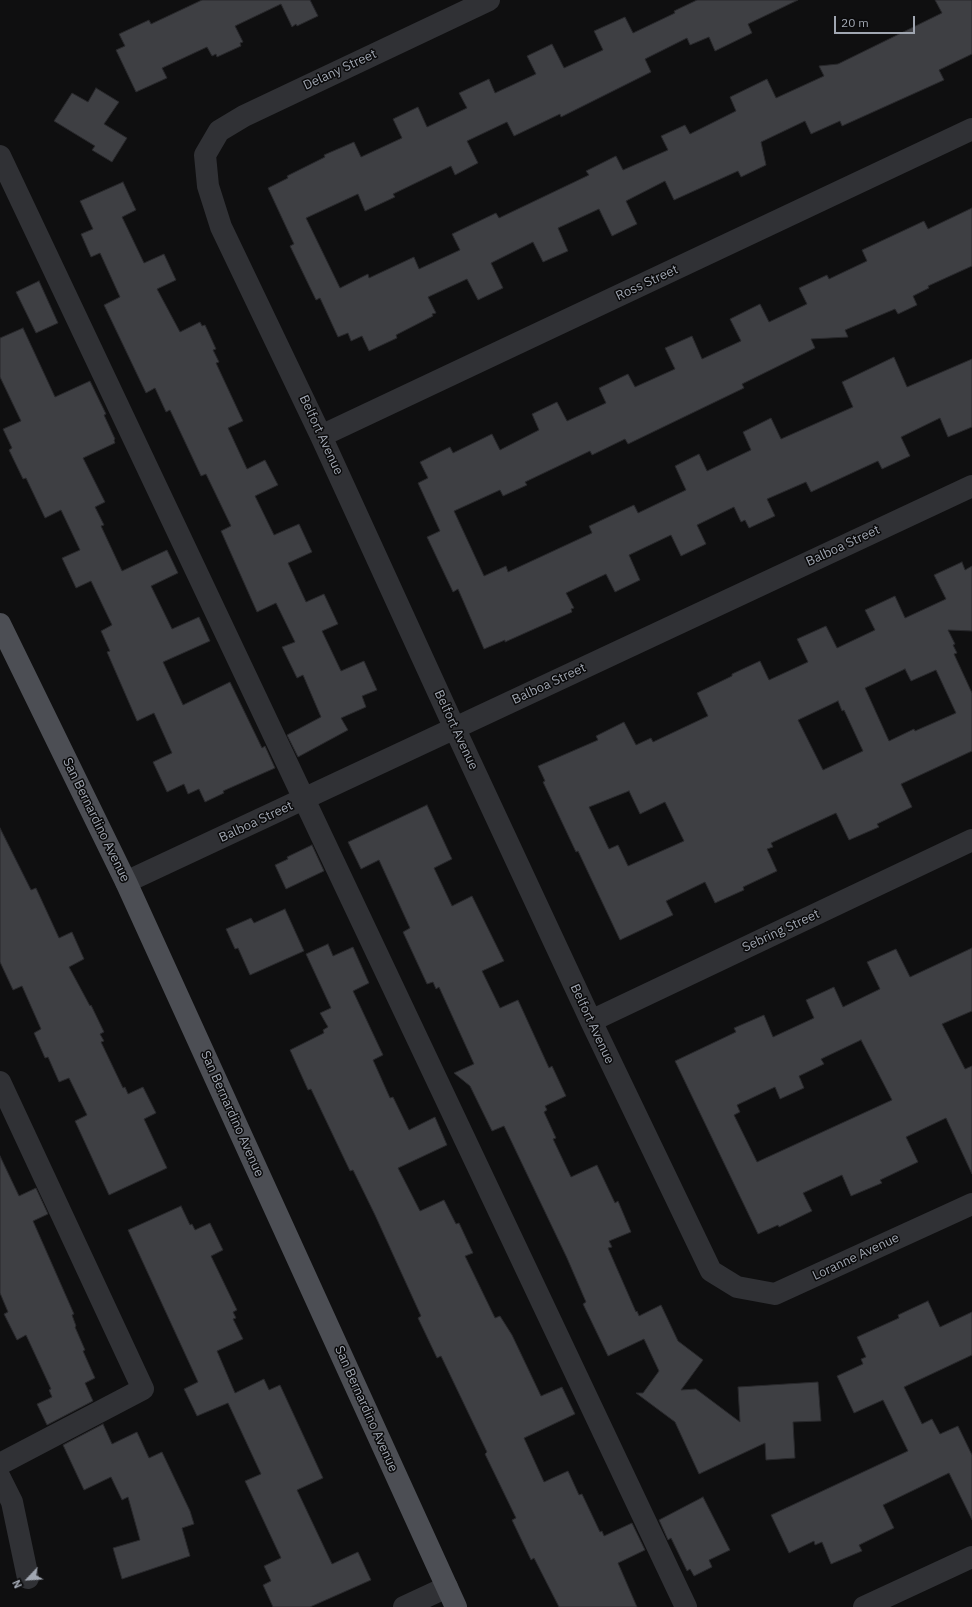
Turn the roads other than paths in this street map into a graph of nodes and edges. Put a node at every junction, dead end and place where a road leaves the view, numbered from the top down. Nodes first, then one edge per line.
1 (489, 0) edge
2 (972, 129) edge
3 (0, 156) edge
4 (205, 156) joint
5 (322, 436) junction
6 (972, 486) edge
7 (0, 624) edge
8 (455, 729) junction
9 (305, 799) junction
10 (972, 840) edge
11 (126, 882) junction
12 (591, 1021) junction
13 (0, 1082) edge
14 (972, 1204) edge
15 (737, 1287) joint
16 (0, 1464) edge
17 (0, 1478) edge
18 (972, 1557) edge
19 (28, 1578) dead end
20 (447, 1587) junction
21 (404, 1607) edge
22 (456, 1607) edge
23 (686, 1607) edge
24 (864, 1607) edge

1 - 4 street, Delany Street
2 - 5 street, Ross Street
3 - 9 street
4 - 5 street, Belfort Avenue
5 - 8 street, Belfort Avenue
6 - 8 street, Balboa Street
7 - 11 main road, San Bernardino Avenue
8 - 9 street, Balboa Street
8 - 12 street, Belfort Avenue
9 - 11 street, Balboa Street
9 - 23 street
10 - 12 street, Sebring Street
11 - 20 main road, San Bernardino Avenue
12 - 15 street, Belfort Avenue
13 - 16 street
14 - 15 street, Loranne Avenue
17 - 19 street
18 - 24 street
20 - 21 street
20 - 22 main road, San Bernardino Avenue

